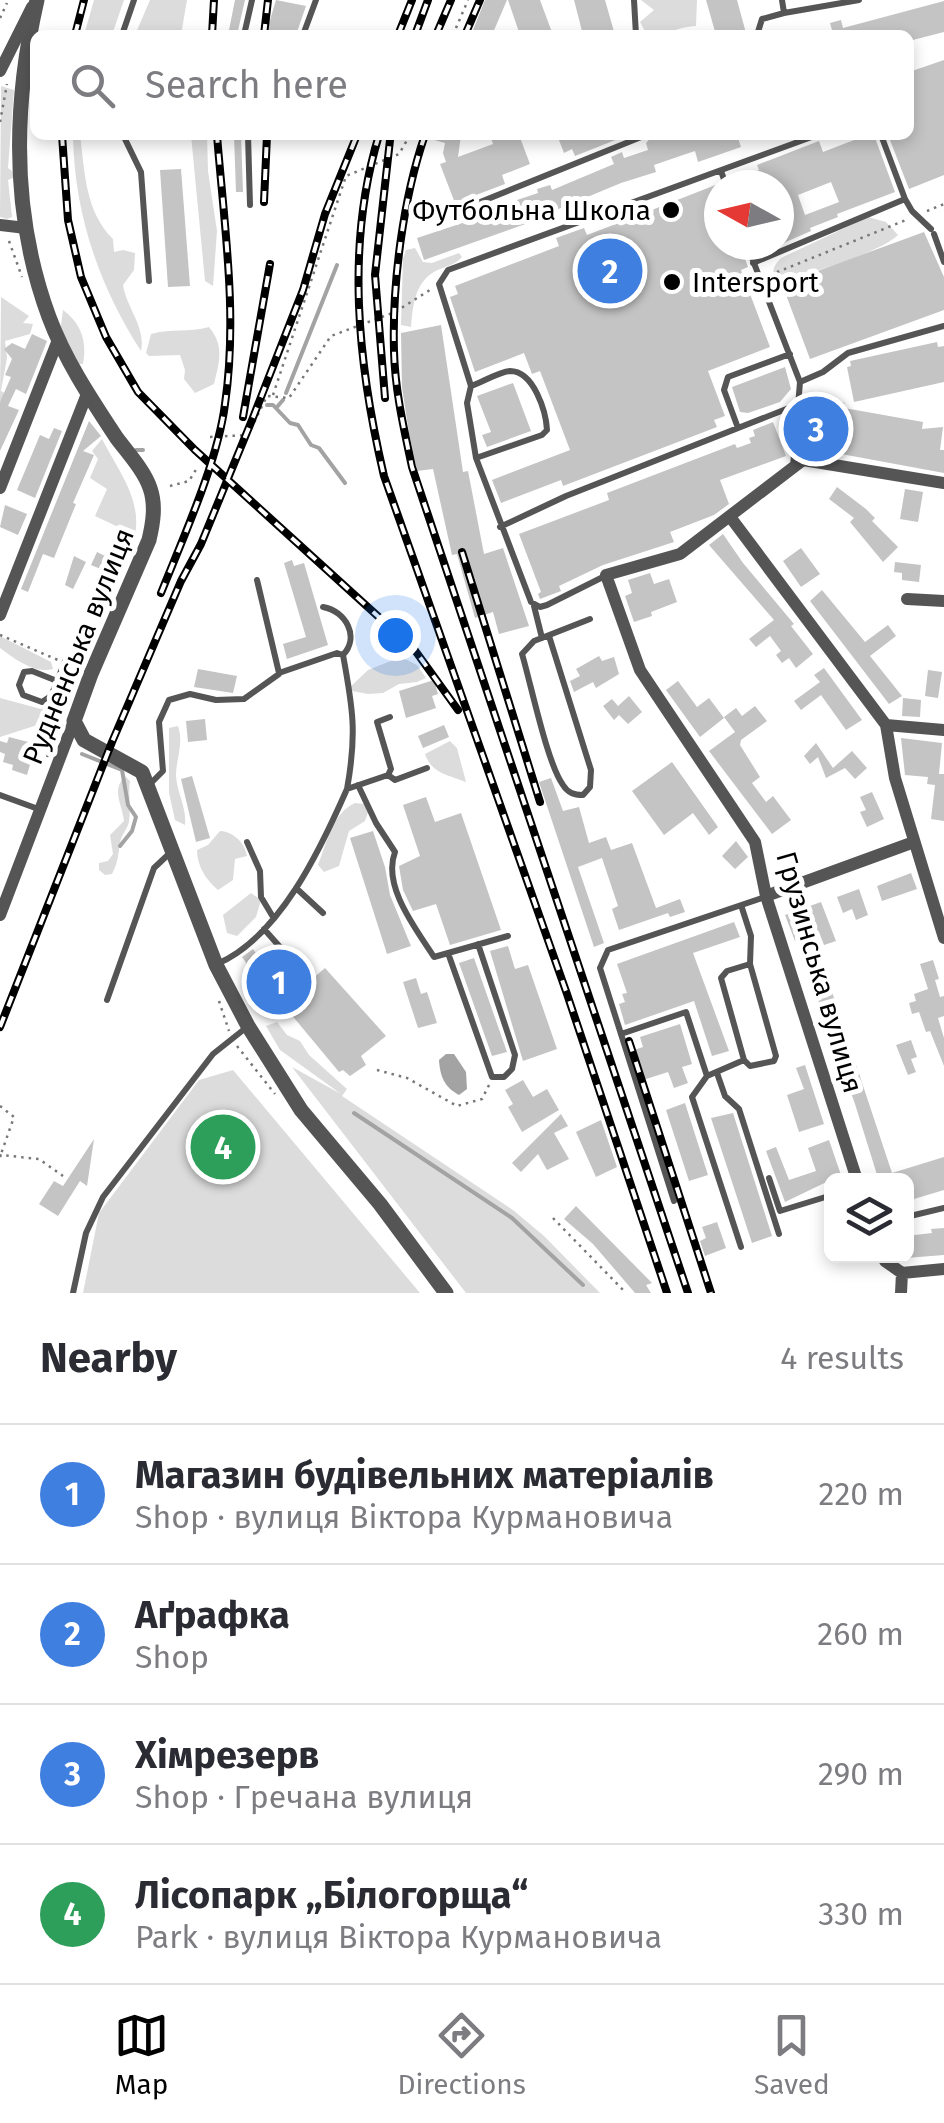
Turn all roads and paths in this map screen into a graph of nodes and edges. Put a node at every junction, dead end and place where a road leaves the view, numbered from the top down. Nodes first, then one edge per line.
1 (36, 0) edge
2 (134, 0) edge
3 (252, 0) edge
4 (316, 0) edge
5 (468, 0) edge
6 (634, 0) edge
7 (782, 0) edge
8 (859, 0) edge
9 (6, 3) dead end
10 (784, 13) junction
11 (0, 18) edge
12 (30, 30) edge
13 (124, 30) edge
14 (245, 30) edge
15 (305, 30) edge
16 (455, 30) edge
17 (636, 30) edge
18 (759, 30) edge
19 (30, 31) edge
20 (0, 70) edge
21 (7, 84) dead end
22 (0, 122) edge
23 (125, 140) edge
24 (248, 140) edge
25 (407, 140) edge
26 (634, 140) edge
27 (804, 140) edge
28 (883, 140) edge
29 (724, 170) edge
30 (704, 177) edge
31 (906, 199) junction
32 (944, 204) edge
33 (250, 205) dead end
34 (463, 209) dead end
35 (916, 214) junction
36 (26, 228) junction
37 (4, 232) edge
38 (752, 260) edge
39 (944, 262) edge
40 (753, 263) junction
41 (760, 279) junction
42 (149, 281) dead end
43 (24, 283) dead end
44 (440, 284) junction
45 (944, 326) edge
46 (58, 340) junction
47 (790, 354) junction
48 (800, 382) junction
49 (471, 386) junction
50 (87, 394) junction
51 (274, 395) junction
52 (799, 404) junction
53 (738, 428) junction
54 (210, 438) dead end
55 (476, 458) junction
56 (197, 468) dead end
57 (793, 468) junction
58 (944, 484) edge
59 (170, 486) dead end
60 (0, 488) edge
61 (731, 518) junction
62 (500, 527) junction
63 (606, 576) junction
64 (257, 580) dead end
65 (907, 599) dead end
66 (944, 601) edge
67 (534, 606) junction
68 (324, 607) dead end
69 (0, 615) edge
70 (590, 620) dead end
71 (0, 635) edge
72 (546, 637) junction
73 (343, 655) junction
74 (65, 662) joint
75 (279, 673) junction
76 (56, 682) junction
77 (390, 718) dead end
78 (74, 722) junction
79 (886, 725) junction
80 (58, 728) dead end
81 (944, 730) edge
82 (46, 760) dead end
83 (426, 768) dead end
84 (388, 775) junction
85 (358, 785) junction
86 (148, 786) junction
87 (347, 788) junction
88 (0, 795) edge
89 (41, 810) junction
90 (247, 842) dead end
91 (914, 842) junction
92 (172, 851) junction
93 (296, 888) junction
94 (766, 896) junction
95 (741, 905) junction
96 (323, 913) dead end
97 (0, 915) edge
98 (274, 916) junction
99 (264, 929) junction
100 (942, 930) edge
101 (508, 936) dead end
102 (478, 944) junction
103 (448, 952) junction
104 (750, 964) junction
105 (216, 965) junction
106 (304, 974) dead end
107 (107, 1000) dead end
108 (248, 1026) junction
109 (621, 1034) junction
110 (237, 1046) dead end
111 (744, 1060) junction
112 (252, 1066) dead end
113 (378, 1070) dead end
114 (717, 1073) junction
115 (707, 1076) junction
116 (492, 1077) junction
117 (0, 1106) edge
118 (0, 1156) edge
119 (855, 1173) edge
120 (62, 1176) dead end
121 (769, 1178) dead end
122 (824, 1197) edge
123 (674, 1201) dead end
124 (944, 1208) edge
125 (914, 1215) edge
126 (553, 1218) dead end
127 (779, 1234) dead end
128 (742, 1247) dead end
129 (888, 1263) edge
130 (944, 1269) edge
131 (905, 1286) edge
132 (74, 1293) edge
133 (446, 1293) edge
134 (626, 1293) edge

1 - 12 street, Рудненська вулиця
1 - 20 street, Рудненська вулиця
2 - 13 lane
3 - 14 lane
4 - 15 lane
5 - 16 path
6 - 17 lane
7 - 10 lane
8 - 10 lane
9 - 11 path
10 - 18 lane
19 - 36 street, Рудненська вулиця
21 - 22 path
23 - 42 lane
24 - 33 lane
25 - 51 path
26 - 34 lane
27 - 29 lane
28 - 31 lane
30 - 44 lane
31 - 35 lane
31 - 40 lane
32 - 35 path
35 - 39 lane
35 - 41 path
36 - 37 street
36 - 46 street, Рудненська вулиця
37 - 43 path
38 - 40 lane
40 - 41 lane
41 - 47 lane
44 - 49 lane
44 - 51 path
45 - 48 lane
46 - 50 street, Рудненська вулиця
46 - 60 street
47 - 48 lane
47 - 53 lane
48 - 52 lane
49 - 55 lane
49 - 55 lane
50 - 69 street
50 - 78 street, Рудненська вулиця
51 - 54 path
52 - 53 lane
52 - 57 lane
53 - 62 lane
55 - 62 lane
56 - 59 path
57 - 58 street
57 - 61 street
61 - 63 street
61 - 79 street
62 - 67 lane
63 - 67 lane
63 - 94 street, Грузинська вулиця
64 - 75 lane
65 - 66 street
67 - 72 lane
68 - 73 lane
70 - 72 lane
71 - 74 path
72 - 72 lane
73 - 75 lane
73 - 87 lane
74 - 76 lane
75 - 86 lane
76 - 76 lane
77 - 84 lane
78 - 86 street
78 - 89 street, Рудненська вулиця
79 - 81 street
79 - 91 street
80 - 82 path
83 - 84 lane
84 - 85 lane
85 - 87 lane
85 - 103 lane
86 - 92 street
87 - 93 lane
88 - 89 lane
89 - 97 street, Рудненська вулиця
90 - 98 lane
91 - 94 street
91 - 100 street
92 - 105 street
92 - 107 lane
93 - 96 lane
93 - 98 lane
94 - 95 lane
94 - 119 street, Грузинська вулиця
95 - 104 lane
95 - 109 lane
98 - 99 lane
99 - 105 lane
99 - 106 lane
101 - 102 lane
102 - 103 lane
102 - 116 lane
103 - 116 lane
104 - 111 lane
104 - 111 lane
105 - 108 street
108 - 132 lane
108 - 133 street
109 - 115 lane
109 - 123 lane
110 - 112 path
111 - 114 lane
113 - 116 path
114 - 115 lane
114 - 127 lane
115 - 128 lane
117 - 118 path
118 - 120 path
121 - 122 lane
124 - 125 lane
126 - 134 path
129 - 131 street
130 - 131 street

